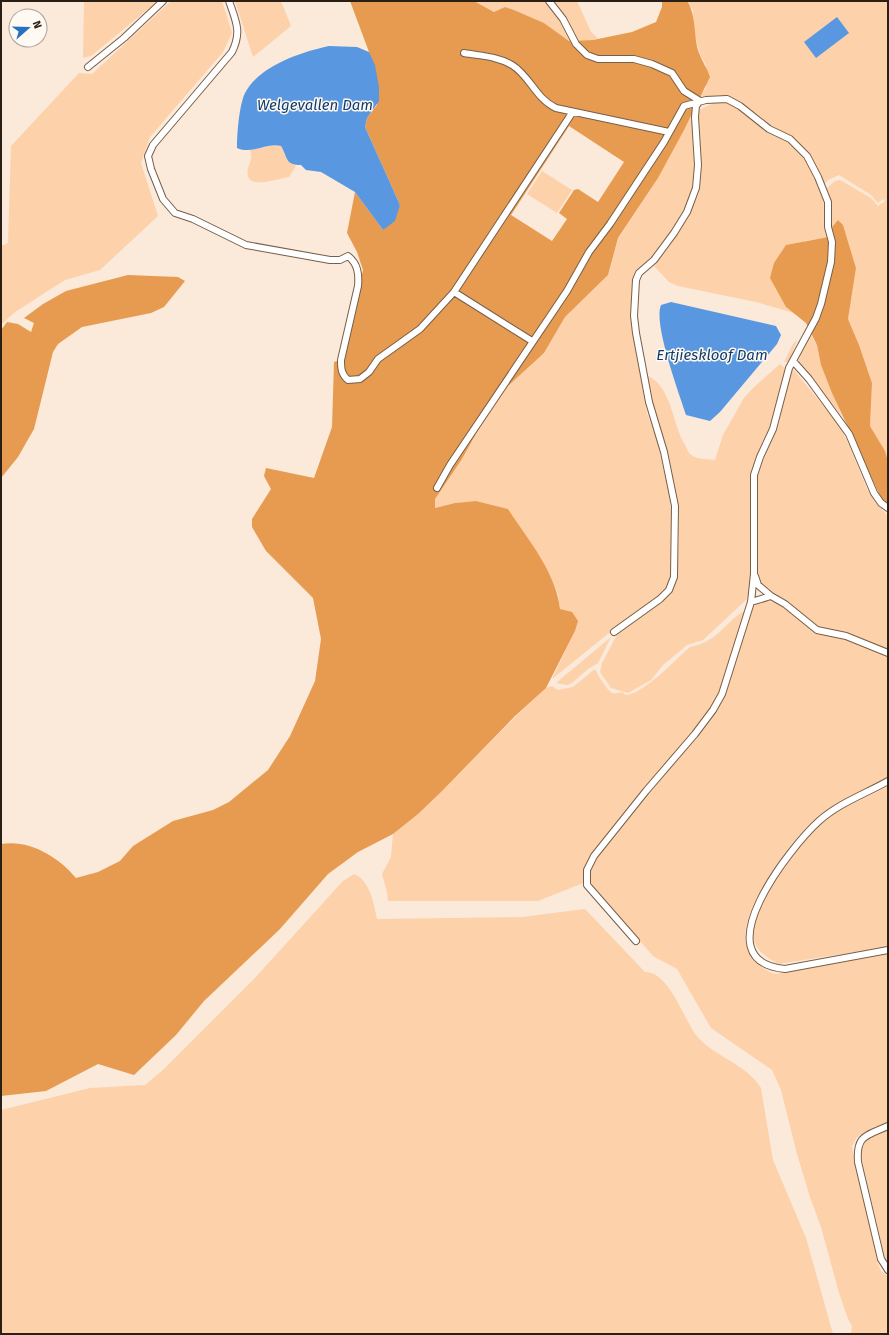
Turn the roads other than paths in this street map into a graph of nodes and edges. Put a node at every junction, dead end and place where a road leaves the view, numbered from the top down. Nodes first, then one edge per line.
1 (163, 1) edge
2 (229, 1) edge
3 (549, 1) edge
4 (464, 53) dead end
5 (88, 67) dead end
6 (700, 101) junction
7 (572, 113) junction
8 (669, 132) junction
9 (454, 292) junction
10 (532, 341) junction
11 (793, 361) junction
12 (437, 488) dead end
13 (888, 508) edge
14 (754, 574) junction
15 (770, 596) junction
16 (751, 602) junction
17 (614, 632) dead end
18 (888, 653) edge
19 (888, 781) edge
20 (636, 941) dead end
21 (888, 950) edge
22 (888, 1126) edge
23 (888, 1270) edge

1 - 5 street
2 - 9 street
3 - 6 street
4 - 7 street
6 - 8 street
6 - 11 street
6 - 17 street
7 - 8 street
7 - 9 street
8 - 10 street
9 - 10 street
10 - 12 street
11 - 13 street
11 - 14 street
14 - 15 street
14 - 16 street
15 - 16 street
15 - 18 street
16 - 20 street
19 - 21 street
22 - 23 street

